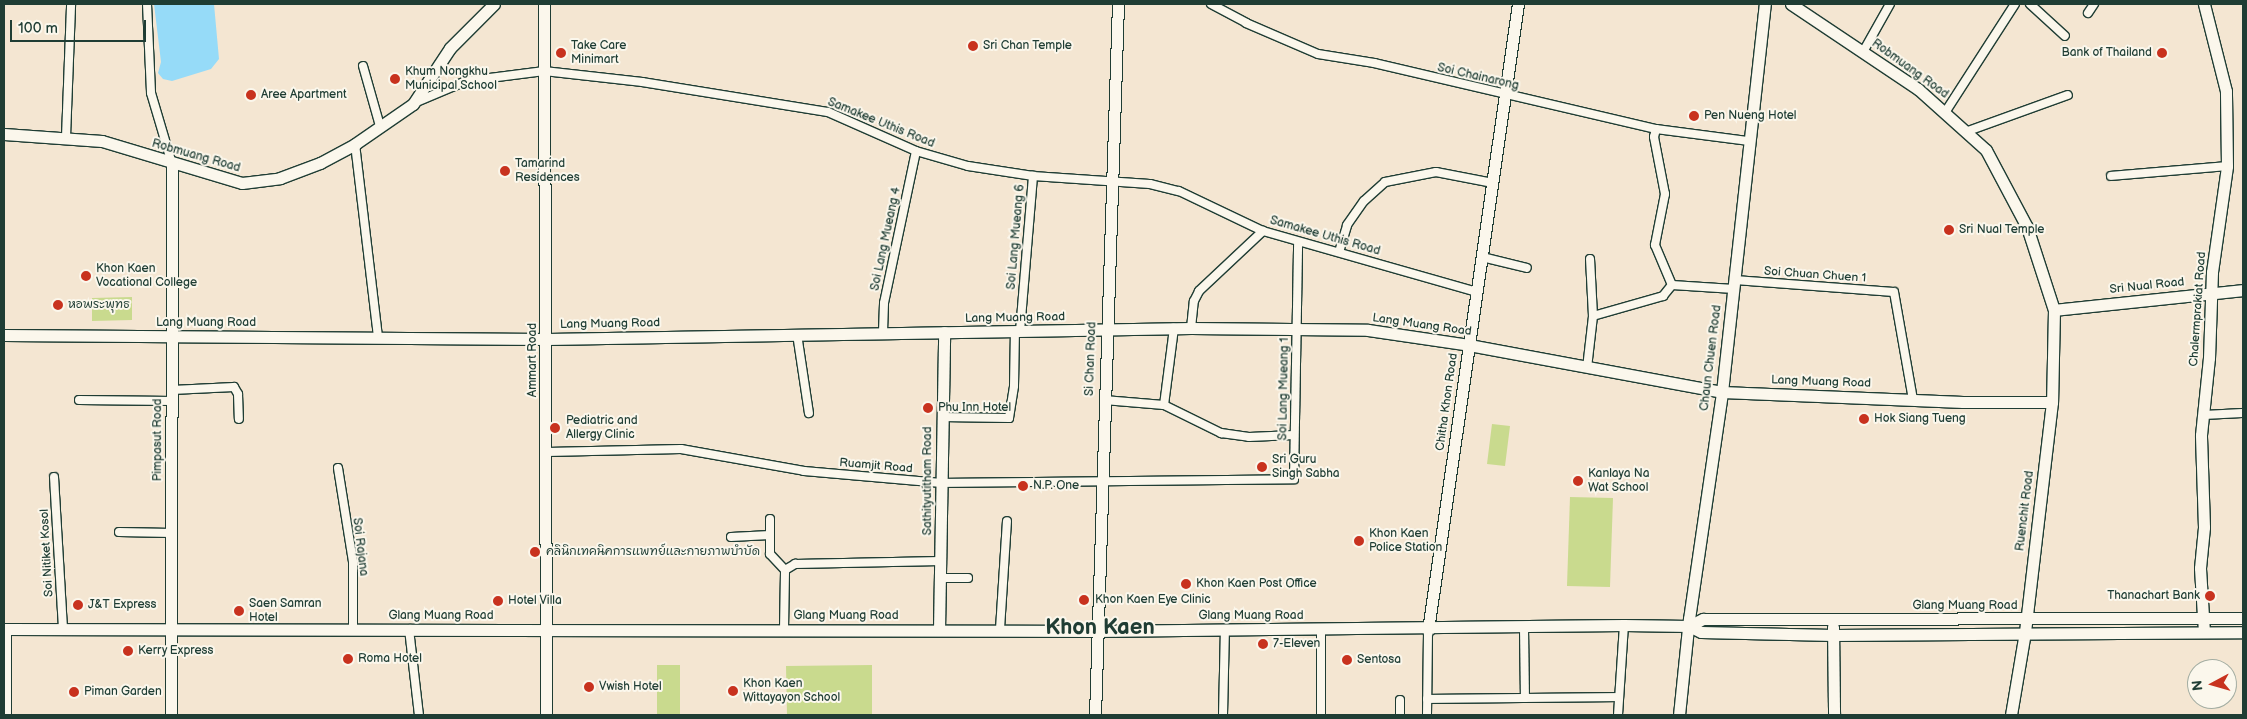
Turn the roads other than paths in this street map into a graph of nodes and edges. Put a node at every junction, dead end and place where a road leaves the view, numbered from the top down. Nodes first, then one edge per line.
1 (71, 4) edge
2 (147, 4) edge
3 (494, 4) edge
4 (544, 4) edge
5 (1118, 4) edge
6 (1211, 4) edge
7 (1518, 4) edge
8 (1765, 4) edge
9 (1791, 4) edge
10 (1890, 4) edge
11 (2015, 4) edge
12 (2030, 4) edge
13 (2084, 4) edge
14 (2094, 4) edge
15 (2204, 4) edge
16 (2065, 36) dead end
17 (1863, 52) junction
18 (363, 66) dead end
19 (544, 71) junction
20 (1505, 95) junction
21 (2068, 95) dead end
22 (413, 104) junction
23 (1946, 112) junction
24 (380, 126) junction
25 (1656, 129) junction
26 (1968, 131) junction
27 (4, 134) edge
28 (66, 136) junction
29 (1749, 141) junction
30 (355, 144) junction
31 (916, 151) junction
32 (172, 164) junction
33 (2227, 166) junction
34 (1033, 176) junction
35 (2111, 176) dead end
36 (1112, 182) junction
37 (1493, 183) junction
38 (1262, 231) junction
39 (1298, 242) junction
40 (1339, 252) junction
41 (1482, 257) junction
42 (1590, 259) dead end
43 (1527, 268) dead end
44 (1734, 284) junction
45 (1672, 286) junction
46 (2243, 290) edge
47 (1478, 292) junction
48 (2211, 293) junction
49 (2054, 310) junction
50 (1592, 316) junction
51 (1174, 328) junction
52 (1191, 328) junction
53 (1297, 329) junction
54 (1017, 331) junction
55 (1106, 331) junction
56 (883, 332) junction
57 (944, 332) junction
58 (4, 334) edge
59 (797, 334) junction
60 (378, 336) junction
61 (174, 337) junction
62 (547, 339) junction
63 (1469, 345) junction
64 (1587, 368) junction
65 (1722, 392) junction
66 (172, 396) junction
67 (79, 400) dead end
68 (1104, 400) junction
69 (1913, 400) junction
70 (2052, 402) junction
71 (1164, 405) junction
72 (809, 413) dead end
73 (2243, 413) edge
74 (2203, 415) junction
75 (942, 417) junction
76 (239, 419) dead end
77 (1294, 435) junction
78 (547, 452) junction
79 (338, 468) dead end
80 (54, 477) dead end
81 (1294, 479) joint
82 (1101, 480) junction
83 (941, 483) junction
84 (770, 519) dead end
85 (1007, 521) dead end
86 (119, 532) dead end
87 (172, 533) junction
88 (770, 535) junction
89 (731, 537) dead end
90 (941, 561) junction
91 (785, 570) junction
92 (941, 578) junction
93 (968, 578) dead end
94 (2202, 618) junction
95 (2243, 618) edge
96 (1833, 619) junction
97 (2026, 619) junction
98 (1624, 625) junction
99 (1688, 626) junction
100 (6, 628) edge
101 (1524, 628) junction
102 (63, 629) junction
103 (171, 629) junction
104 (353, 629) junction
105 (409, 629) junction
106 (784, 629) junction
107 (1000, 629) junction
108 (1321, 629) junction
109 (546, 630) junction
110 (939, 630) junction
111 (1225, 630) junction
112 (1428, 630) junction
113 (1097, 631) junction
114 (2025, 632) junction
115 (2204, 632) junction
116 (2243, 632) edge
117 (1833, 635) junction
118 (1619, 697) junction
119 (1525, 698) junction
120 (1427, 699) junction
121 (1400, 700) dead end
122 (7, 715) edge
123 (171, 715) edge
124 (419, 715) edge
125 (546, 715) edge
126 (1094, 715) edge
127 (1223, 715) edge
128 (1321, 715) edge
129 (1400, 715) edge
130 (1427, 715) edge
131 (1618, 715) edge
132 (1679, 715) edge
133 (1834, 715) edge
134 (2011, 715) edge

1 - 28 street
2 - 32 street
3 - 22 street, Robmuang Road
4 - 19 street, Ammart Road
5 - 36 street, Si Chan Road
6 - 20 street, Soi Chainarong
7 - 20 street, Chitha Khon Road
8 - 29 street, Chaun Chuen Road
9 - 17 street, Robmuang Road
10 - 17 street
11 - 23 street
12 - 16 street
13 - 14 street
15 - 33 street, Chalermprakiat Road
17 - 23 street, Robmuang Road
18 - 24 street
19 - 22 street, Samakee Uthis Road
19 - 31 street, Samakee Uthis Road
19 - 62 street, Ammart Road
20 - 25 street, Soi Chainarong
20 - 37 street, Chitha Khon Road
21 - 26 street
22 - 24 street, Robmuang Road
23 - 26 street, Robmuang Road
24 - 30 street, Robmuang Road
25 - 29 street, Soi Chainarong
25 - 45 street
26 - 49 street, Robmuang Road
27 - 28 street, Robmuang Road
28 - 32 street, Robmuang Road
29 - 44 street, Chaun Chuen Road
30 - 32 street, Robmuang Road
30 - 60 street
31 - 34 street, Samakee Uthis Road
31 - 56 street, Soi Lang Mueang 4
32 - 61 street, Pimpasut Road
33 - 35 street
33 - 48 street, Chalermprakiat Road
34 - 36 street, Samakee Uthis Road
34 - 54 street, Soi Lang Mueang 6
36 - 38 street, Samakee Uthis Road
36 - 55 street, Si Chan Road
37 - 40 street
37 - 41 street, Chitha Khon Road
38 - 39 street, Samakee Uthis Road
38 - 52 street
39 - 40 street, Samakee Uthis Road
39 - 53 street, Soi Lang Mueang 1
40 - 47 street, Samakee Uthis Road
41 - 43 street
41 - 47 street, Chitha Khon Road
42 - 50 street
44 - 45 street, Soi Chuan Chuen 1
44 - 65 street, Chaun Chuen Road
44 - 69 street, Soi Chuan Chuen 1
45 - 50 street
46 - 48 street, Sri Nual Road
47 - 63 street, Chitha Khon Road
48 - 49 street, Sri Nual Road
48 - 74 street, Chalermprakiat Road
49 - 70 street, Ruenchit Road
50 - 64 street
51 - 52 street, Lang Muang Road
51 - 55 street, Lang Muang Road
51 - 71 street
52 - 53 street, Lang Muang Road
53 - 63 street, Lang Muang Road
53 - 77 street, Soi Lang Mueang 1
54 - 55 street, Lang Muang Road
54 - 57 street, Lang Muang Road
54 - 75 street, Soi Lang Mueang 6
55 - 68 street, Si Chan Road
56 - 57 street, Lang Muang Road
56 - 59 street, Lang Muang Road
57 - 75 street, Sathityutitham Road
58 - 61 street, Lang Muang Road
59 - 62 street, Lang Muang Road
59 - 72 street
60 - 61 street, Lang Muang Road
60 - 62 street, Lang Muang Road
61 - 66 street, Pimpasut Road
62 - 78 street, Ammart Road
63 - 64 street, Lang Muang Road
63 - 112 street, Chitha Khon Road
64 - 65 street, Lang Muang Road
65 - 69 street, Lang Muang Road
65 - 99 street, Chaun Chuen Road
66 - 67 street
66 - 76 street
66 - 87 street, Pimpasut Road
68 - 71 street
68 - 82 street, Si Chan Road
69 - 70 street, Lang Muang Road
70 - 97 street, Ruenchit Road
71 - 77 street
73 - 74 street
74 - 94 street, Chalermprakiat Road
75 - 83 street, Sathityutitham Road
77 - 81 street, Soi Lang Mueang 1
78 - 83 street, Ruamjit Road
78 - 109 street, Ammart Road
79 - 104 street, Soi Rajana
80 - 102 street, Soi Nitiket Kosol
81 - 82 street, Ruamjit Road
82 - 83 street, Ruamjit Road
82 - 113 street, Si Chan Road
83 - 90 street, Sathityutitham Road
84 - 88 street
85 - 107 street
86 - 87 street
87 - 103 street, Pimpasut Road
88 - 89 street
88 - 91 street
90 - 91 street
90 - 92 street, Sathityutitham Road
91 - 106 street
92 - 93 street
92 - 110 street, Sathityutitham Road
94 - 95 street, Glang Muang Road
94 - 97 street, Glang Muang Road
94 - 115 street, Chalermprakiat Road
96 - 97 street, Glang Muang Road
96 - 99 street, Glang Muang Road
96 - 117 street
97 - 114 street, Ruenchit Road
98 - 99 street, Glang Muang Road
98 - 101 street, Glang Muang Road
98 - 118 street
99 - 117 street, Glang Muang Road
99 - 132 street, Chaun Chuen Road
100 - 102 street, Glang Muang Road
100 - 122 street
101 - 112 street, Glang Muang Road
101 - 119 street
102 - 103 street, Glang Muang Road
103 - 104 street, Glang Muang Road
103 - 123 street, Pimpasut Road
104 - 105 street, Glang Muang Road
105 - 109 street, Glang Muang Road
105 - 124 street
106 - 109 street, Glang Muang Road
106 - 110 street, Glang Muang Road
107 - 110 street, Glang Muang Road
107 - 113 street, Glang Muang Road
108 - 111 street, Glang Muang Road
108 - 112 street, Glang Muang Road
108 - 128 street
109 - 125 street, Ammart Road
111 - 113 street, Glang Muang Road
111 - 127 street
112 - 120 street, Chitha Khon Road
113 - 126 street, Si Chan Road
114 - 115 street, Glang Muang Road
114 - 117 street, Glang Muang Road
114 - 134 street, Ruenchit Road
115 - 116 street, Glang Muang Road
117 - 133 street
118 - 119 street
118 - 131 street
119 - 120 street
120 - 130 street, Chitha Khon Road
121 - 129 street

